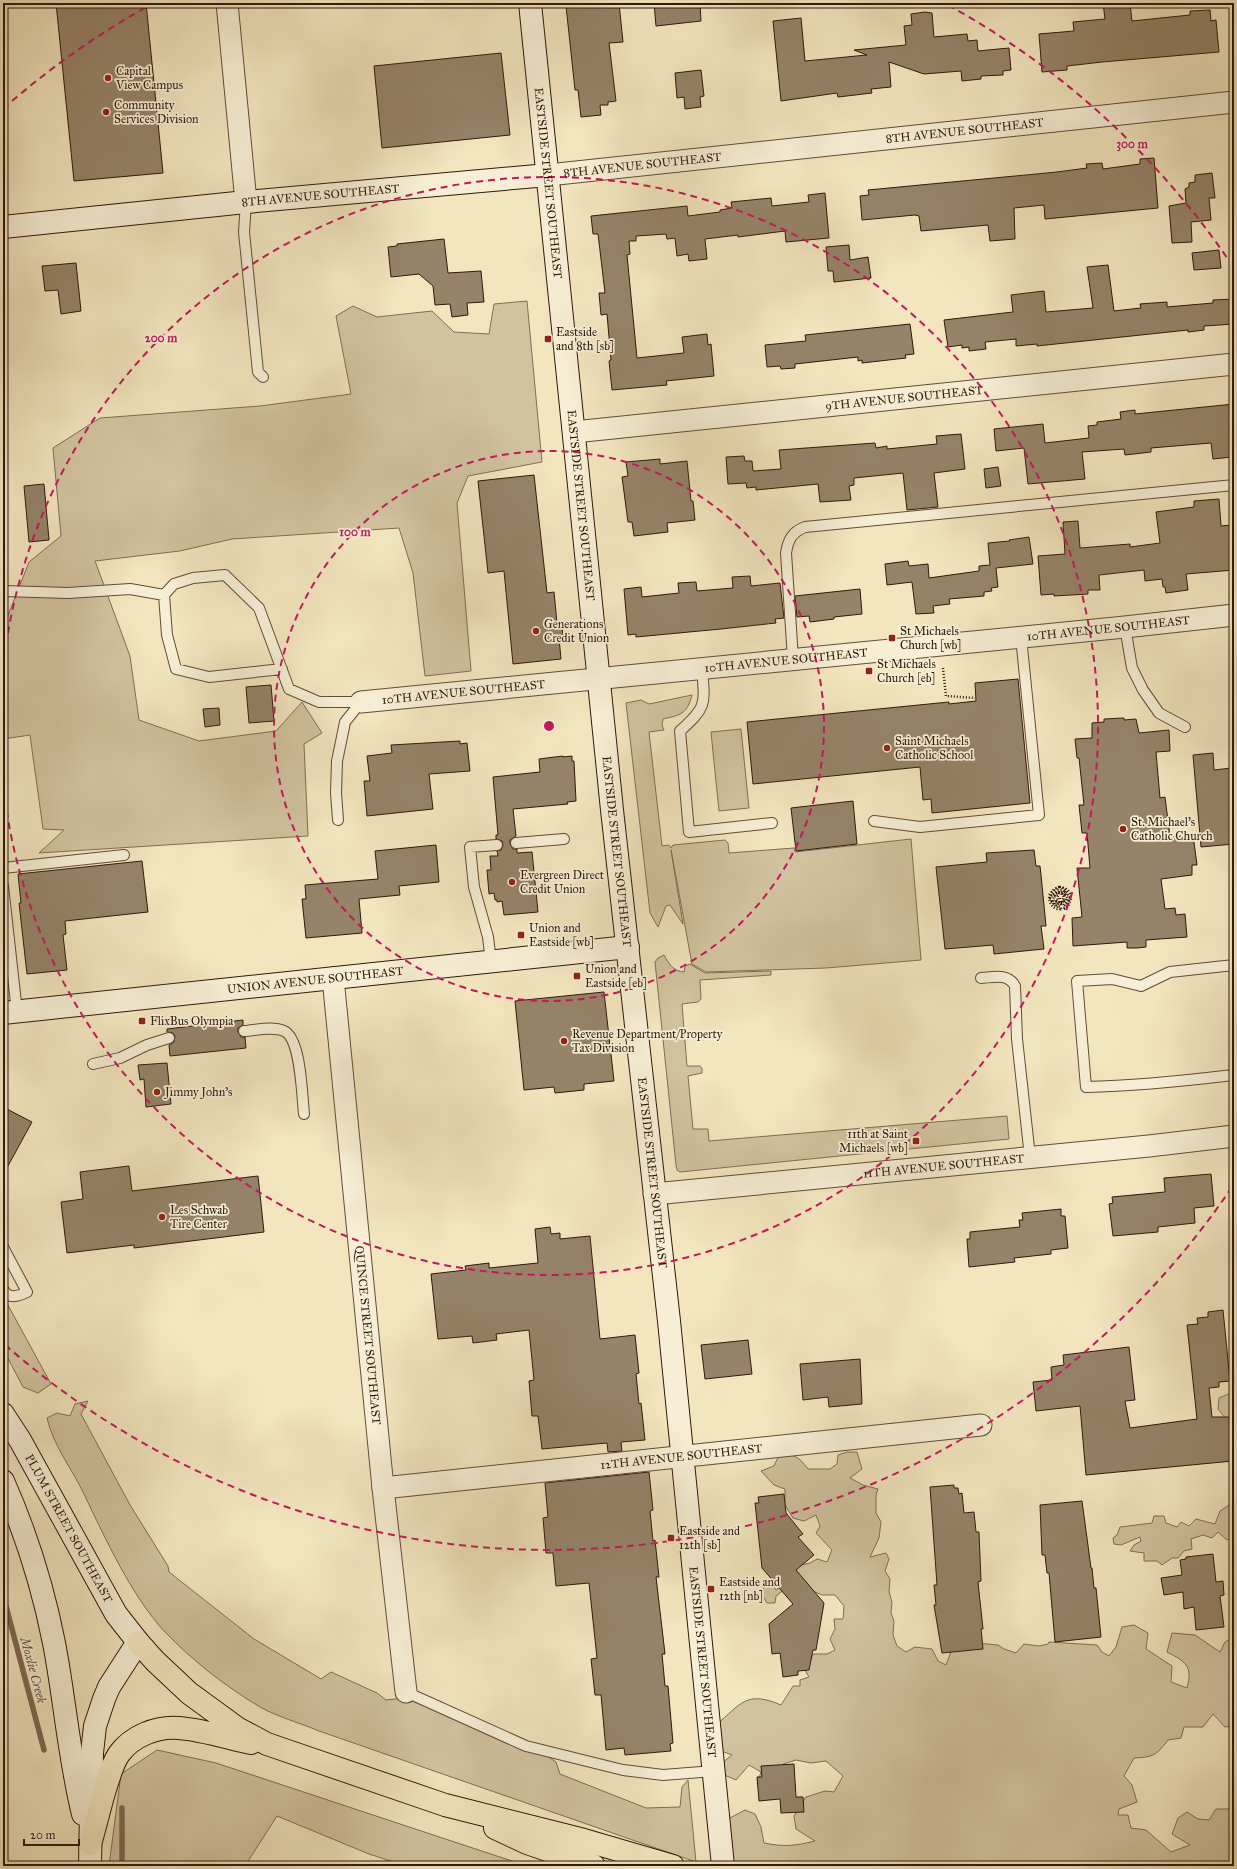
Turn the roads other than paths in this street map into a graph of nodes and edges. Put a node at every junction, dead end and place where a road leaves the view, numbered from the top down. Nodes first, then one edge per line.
1 (227, 3) edge
2 (530, 3) edge
3 (1234, 102) edge
4 (548, 175) junction
5 (246, 202) junction
6 (3, 227) edge
7 (1234, 364) edge
8 (263, 377) dead end
9 (574, 432) junction
10 (1234, 485) edge
11 (3, 591) edge
12 (164, 595) junction
13 (1234, 615) edge
14 (1125, 627) junction
15 (1021, 637) junction
16 (793, 659) junction
17 (282, 669) junction
18 (702, 669) junction
19 (600, 679) junction
20 (361, 702) junction
21 (1185, 727) dead end
22 (338, 820) dead end
23 (874, 821) dead end
24 (772, 823) dead end
25 (564, 839) dead end
26 (516, 843) dead end
27 (497, 845) dead end
28 (124, 855) dead end
29 (3, 868) edge
30 (3, 886) edge
31 (628, 947) junction
32 (491, 962) junction
33 (1234, 965) edge
34 (333, 978) junction
35 (981, 978) dead end
36 (10, 1013) edge
37 (244, 1031) dead end
38 (169, 1038) dead end
39 (93, 1064) dead end
40 (1234, 1073) edge
41 (304, 1114) dead end
42 (1234, 1136) edge
43 (1030, 1157) junction
44 (654, 1194) junction
45 (3, 1247) edge
46 (3, 1289) edge
47 (3, 1414) edge
48 (980, 1426) dead end
49 (682, 1457) junction
50 (3, 1481) edge
51 (383, 1488) junction
52 (138, 1642) junction
53 (406, 1692) joint
54 (279, 1748) junction
55 (714, 1771) junction
56 (445, 1806) junction
57 (90, 1844) junction
58 (90, 1866) edge
59 (594, 1866) edge
60 (673, 1866) edge
61 (723, 1866) edge

1 - 5 street
2 - 4 street, EASTSIDE STREET SOUTHEAST
3 - 4 street, 8TH AVENUE SOUTHEAST
4 - 5 street, 8TH AVENUE SOUTHEAST
4 - 9 street, EASTSIDE STREET SOUTHEAST
5 - 6 street, 8TH AVENUE SOUTHEAST
5 - 8 lane
7 - 9 street, 9TH AVENUE SOUTHEAST
9 - 19 street, EASTSIDE STREET SOUTHEAST
10 - 16 lane
11 - 12 lane
12 - 17 lane
12 - 17 lane
13 - 14 street, 10TH AVENUE SOUTHEAST
14 - 15 street, 10TH AVENUE SOUTHEAST
14 - 21 lane
15 - 16 street, 10TH AVENUE SOUTHEAST
15 - 23 lane
16 - 18 street, 10TH AVENUE SOUTHEAST
17 - 20 lane
18 - 19 street, 10TH AVENUE SOUTHEAST
18 - 24 lane
19 - 20 street, 10TH AVENUE SOUTHEAST
19 - 31 street, EASTSIDE STREET SOUTHEAST
20 - 22 lane
25 - 26 lane
27 - 32 lane
28 - 29 lane
30 - 36 lane
31 - 32 street, UNION AVENUE SOUTHEAST
31 - 44 street, EASTSIDE STREET SOUTHEAST
32 - 34 street, UNION AVENUE SOUTHEAST
33 - 40 lane
34 - 36 street, UNION AVENUE SOUTHEAST
34 - 51 street, QUINCE STREET SOUTHEAST
35 - 43 lane
37 - 41 lane
38 - 39 lane
42 - 43 street, 11TH AVENUE SOUTHEAST
43 - 44 street, 11TH AVENUE SOUTHEAST
44 - 49 street, EASTSIDE STREET SOUTHEAST
45 - 46 lane
47 - 52 street, PLUM STREET SOUTHEAST
48 - 49 street, 12TH AVENUE SOUTHEAST
49 - 51 street, 12TH AVENUE SOUTHEAST
49 - 55 street, EASTSIDE STREET SOUTHEAST
50 - 57 street
51 - 53 street, QUINCE STREET SOUTHEAST
52 - 54 highway
52 - 57 street
53 - 55 lane
54 - 56 highway
54 - 57 highway
55 - 61 street, EASTSIDE STREET SOUTHEAST
56 - 59 highway
56 - 60 highway
57 - 58 street

